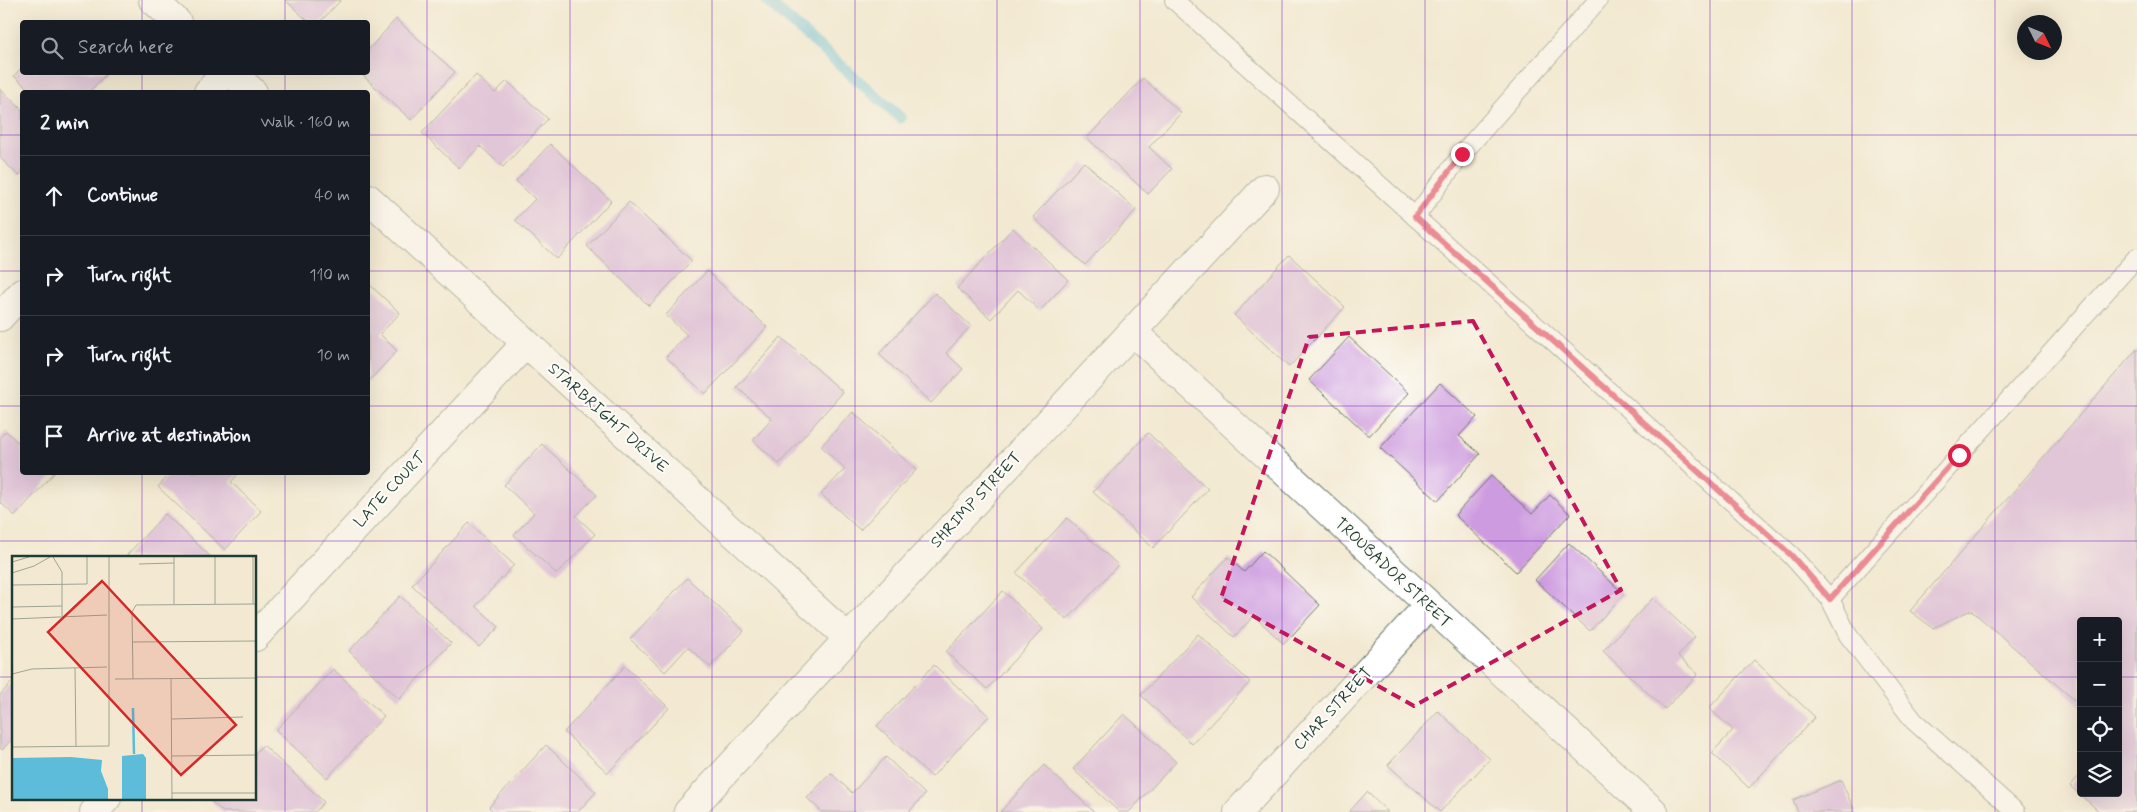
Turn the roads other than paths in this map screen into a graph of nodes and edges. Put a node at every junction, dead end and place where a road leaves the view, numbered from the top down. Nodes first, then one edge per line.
1 (153, 0) edge
2 (1174, 0) edge
3 (1598, 0) edge
4 (175, 20) edge
5 (223, 75) edge
6 (234, 75) edge
7 (210, 90) edge
8 (251, 90) edge
9 (1265, 188) dead end
10 (370, 200) edge
11 (1415, 217) junction
12 (2137, 257) edge
13 (20, 295) edge
14 (0, 317) edge
15 (1133, 332) junction
16 (526, 344) junction
17 (1830, 599) junction
18 (1428, 606) junction
19 (256, 637) edge
20 (848, 638) junction
21 (105, 800) edge
22 (94, 812) edge
23 (688, 812) edge
24 (1238, 812) edge
25 (1654, 812) edge
26 (2016, 812) edge

1 - 4 street
2 - 11 lane
3 - 11 lane
5 - 7 street
6 - 8 street
9 - 15 street, SHRIMP STREET
10 - 16 street, STARBRIGHT DRIVE
11 - 17 lane
12 - 17 lane
13 - 14 street
15 - 18 street, TROUBADOR STREET
15 - 20 street, SHRIMP STREET
16 - 19 street, LATE COURT
16 - 20 street, STARBRIGHT DRIVE
17 - 26 lane
18 - 24 street, CHAR STREET
18 - 25 street, TROUBADOR STREET
20 - 23 street, SHRIMP STREET
21 - 22 street

